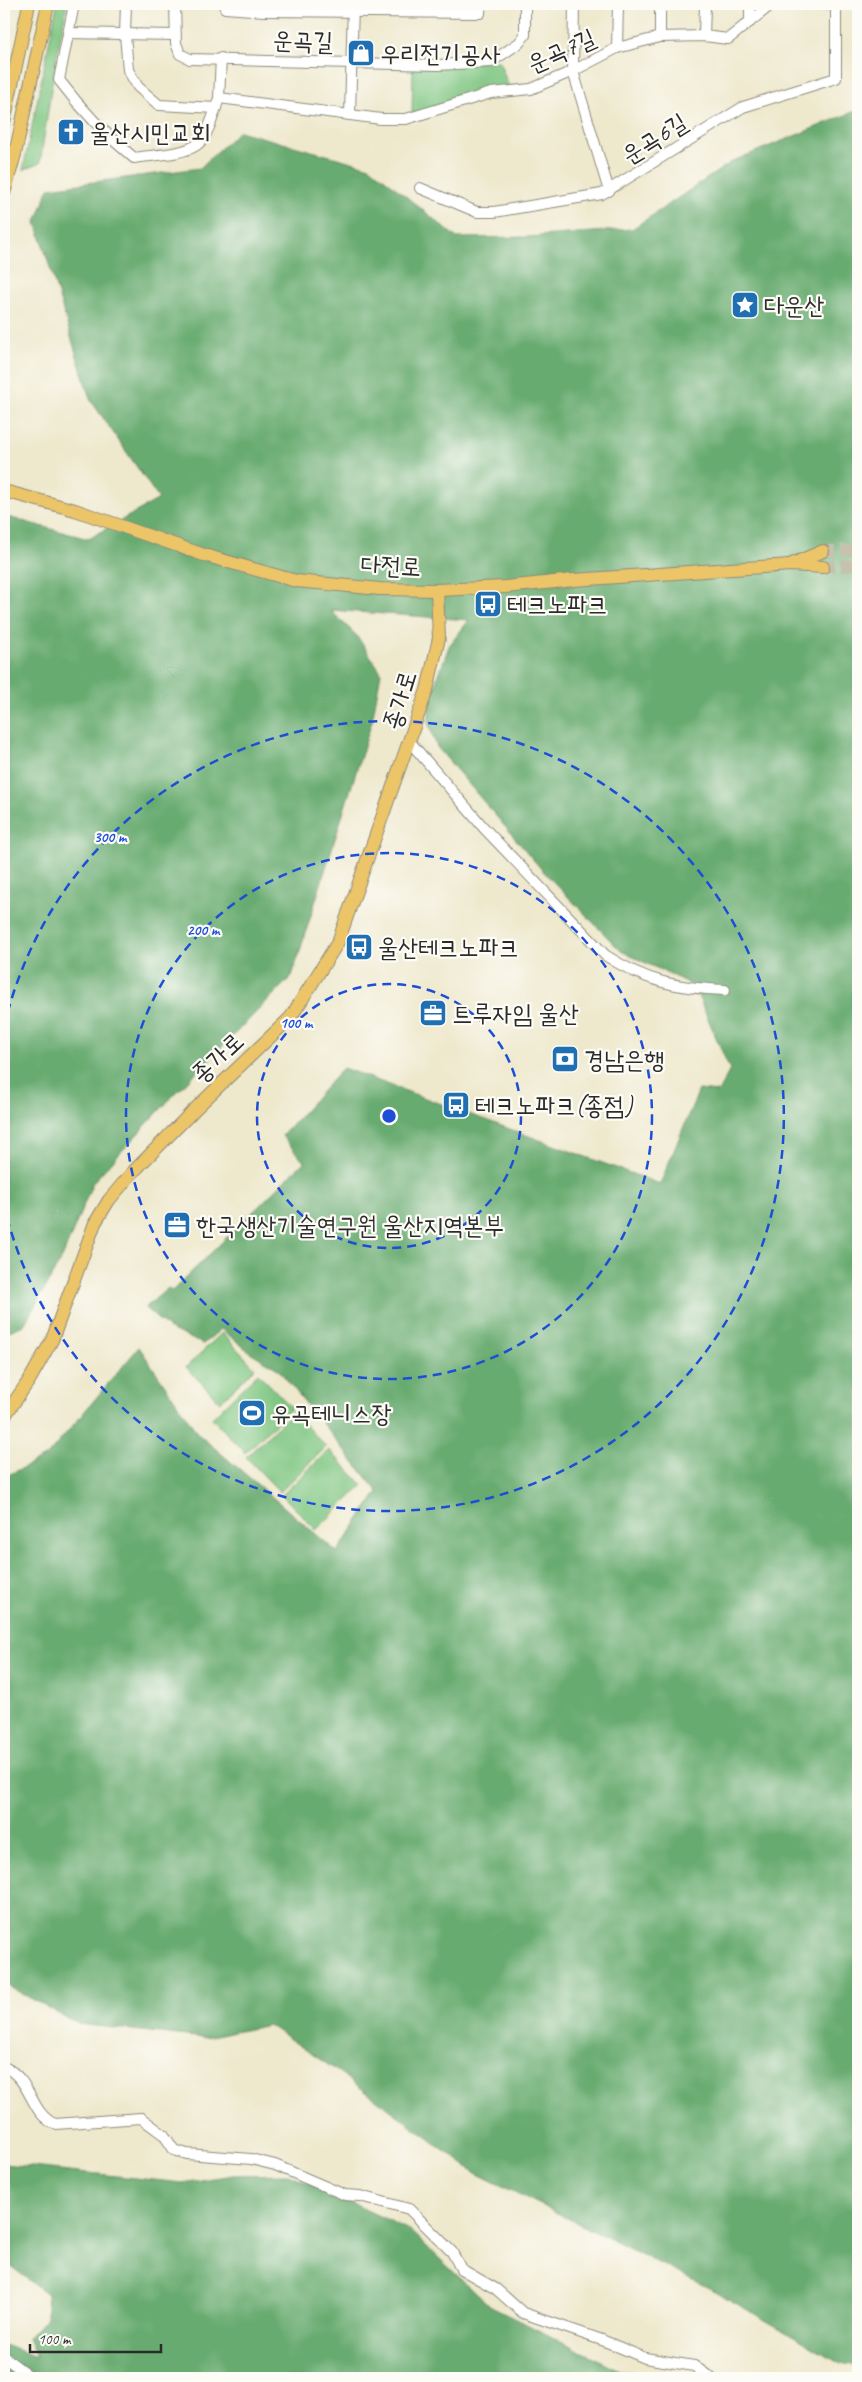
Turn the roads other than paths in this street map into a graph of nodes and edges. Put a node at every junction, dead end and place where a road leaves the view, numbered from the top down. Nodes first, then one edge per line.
1 (30, 4) edge
2 (48, 4) edge
3 (74, 4) edge
4 (126, 4) edge
5 (175, 4) edge
6 (226, 4) edge
7 (480, 4) edge
8 (525, 4) edge
9 (574, 4) edge
10 (618, 4) edge
11 (660, 4) edge
12 (706, 4) edge
13 (750, 4) edge
14 (773, 4) edge
15 (792, 4) edge
16 (836, 4) edge
17 (849, 4) edge
18 (264, 7) edge
19 (311, 7) edge
20 (352, 7) edge
21 (394, 8) edge
22 (440, 8) edge
23 (750, 22) junction
24 (68, 33) junction
25 (125, 34) junction
26 (176, 35) junction
27 (704, 36) junction
28 (660, 37) junction
29 (617, 48) junction
30 (221, 58) junction
31 (351, 63) junction
32 (574, 71) junction
33 (217, 103) junction
34 (350, 115) junction
35 (4, 122) edge
36 (420, 188) dead end
37 (608, 191) junction
38 (4, 193) edge
39 (4, 490) edge
40 (823, 551) tunnel mouth
41 (790, 565) junction
42 (823, 567) tunnel mouth
43 (437, 590) junction
44 (410, 742) junction
45 (726, 990) dead end
46 (4, 1417) edge
47 (4, 2068) edge
48 (4, 2357) edge
49 (32, 2378) edge
50 (711, 2378) edge

1 - 35 main road
2 - 38 main road
3 - 24 street
4 - 25 street, 운곡7길
5 - 26 street, 운곡길
6 - 18 street
7 - 22 street
8 - 31 street, 운곡길
9 - 32 street
10 - 29 street
11 - 28 street
12 - 27 street
13 - 23 street
14 - 15 street, 운곡7길
14 - 23 street, 운곡7길
15 - 16 street, 운곡7길
16 - 17 street, 운곡7길
16 - 37 street, 운곡6길
18 - 19 street
19 - 20 street
20 - 21 street
20 - 31 street
21 - 22 street
23 - 27 street, 운곡7길
24 - 25 street
24 - 33 street
25 - 26 street
25 - 33 street, 운곡7길
26 - 30 street, 운곡길
27 - 28 street, 운곡7길
28 - 29 street, 운곡7길
29 - 32 street, 운곡7길
30 - 31 street, 운곡길
30 - 33 street
31 - 34 street
32 - 34 street, 운곡7길
32 - 37 street
33 - 34 street, 운곡7길
36 - 37 street, 운곡6길
39 - 43 main road, 다전로
40 - 41 main road, 다전로
41 - 42 main road, 다전로
41 - 43 main road, 다전로
43 - 44 main road, 종가로
44 - 45 street
44 - 46 main road, 종가로
47 - 50 street
48 - 49 street

